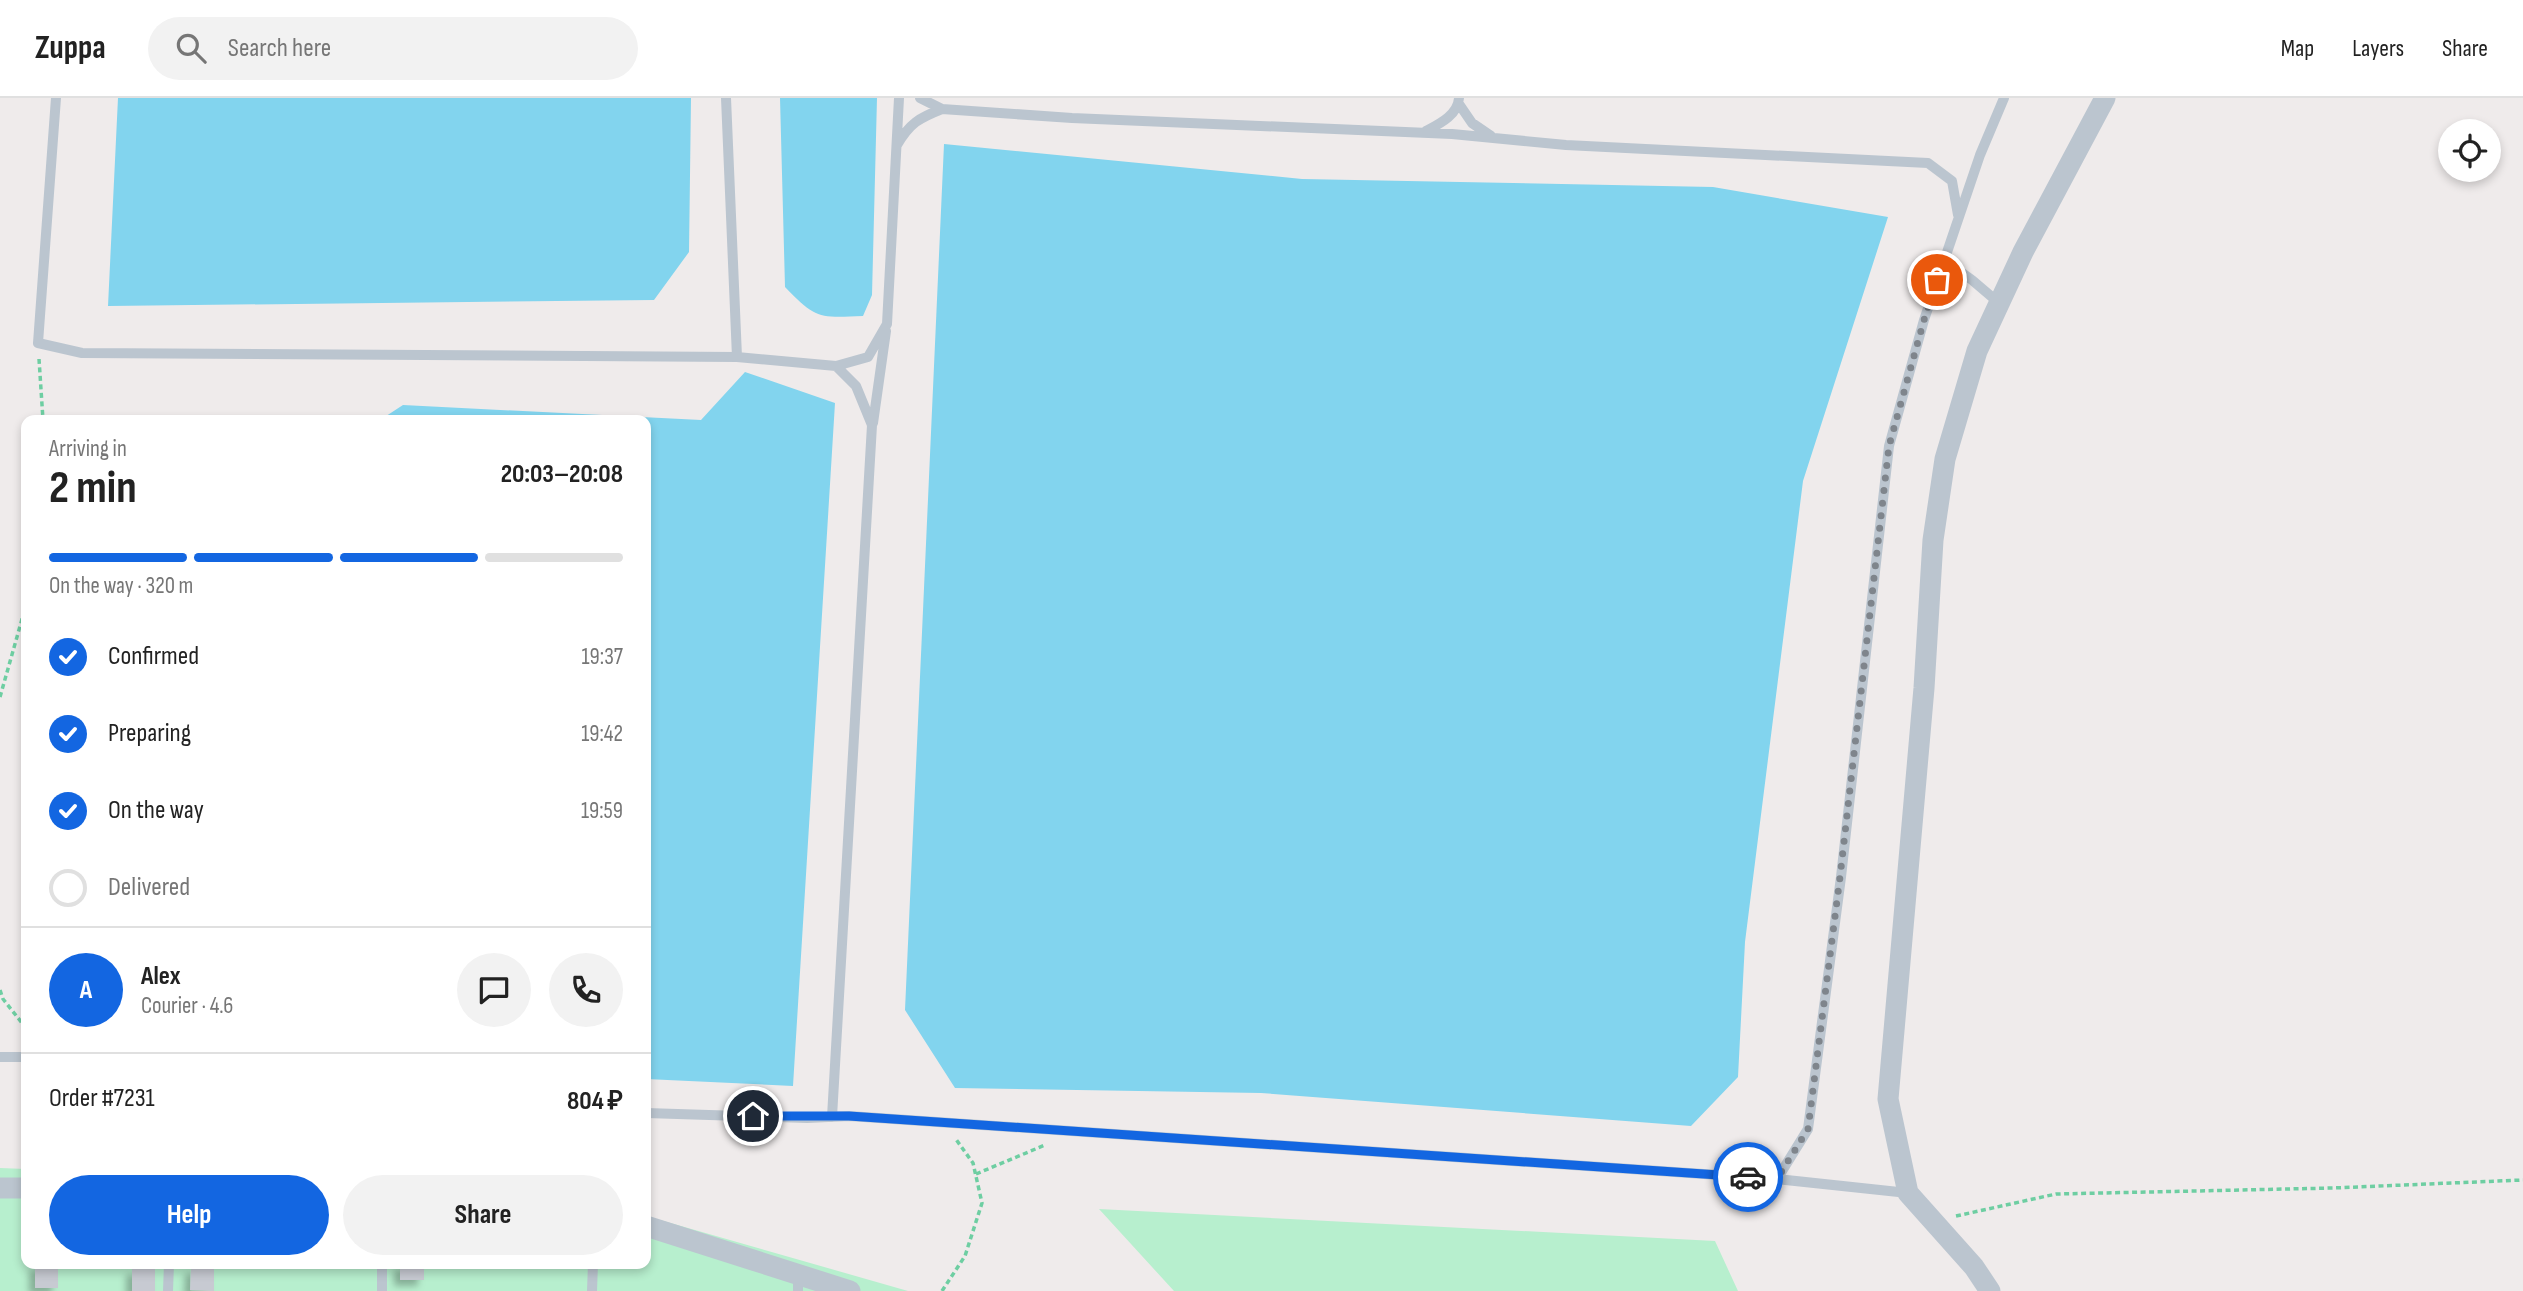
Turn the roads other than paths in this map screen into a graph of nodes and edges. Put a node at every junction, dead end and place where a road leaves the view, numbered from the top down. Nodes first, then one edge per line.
1 (56, 98) edge
2 (726, 98) edge
3 (899, 98) edge
4 (920, 98) edge
5 (2004, 98) edge
6 (2105, 98) edge
7 (1459, 101) edge
8 (942, 108) junction
9 (1423, 132) junction
10 (1494, 138) junction
11 (896, 146) junction
12 (1958, 218) junction
13 (1944, 260) junction
14 (1999, 303) junction
15 (887, 324) junction
16 (737, 357) junction
17 (836, 366) junction
18 (872, 425) junction
19 (21, 1056) edge
20 (0, 1057) edge
21 (651, 1113) edge
22 (832, 1117) junction
23 (1777, 1179) junction
24 (0, 1188) edge
25 (21, 1188) edge
26 (1908, 1193) junction
27 (651, 1227) edge
28 (169, 1269) edge
29 (382, 1269) edge
30 (593, 1269) edge
31 (798, 1283) edge
32 (168, 1291) edge
33 (382, 1291) edge
34 (592, 1291) edge
35 (850, 1291) edge
36 (1990, 1291) edge

1 - 16 lane
2 - 16 lane
3 - 11 lane
4 - 8 lane
5 - 12 lane
6 - 14 street
7 - 9 lane
7 - 10 lane
8 - 9 lane
8 - 11 lane
9 - 10 lane
10 - 12 lane
11 - 15 lane
12 - 13 lane
13 - 14 lane
13 - 23 lane
14 - 26 street
15 - 17 lane
15 - 18 lane
16 - 17 lane
17 - 18 lane
18 - 22 lane
19 - 20 lane
21 - 22 lane
22 - 23 lane
23 - 26 lane
24 - 25 street
26 - 36 street
27 - 31 street
28 - 32 lane
29 - 33 lane
30 - 34 lane
31 - 35 street

